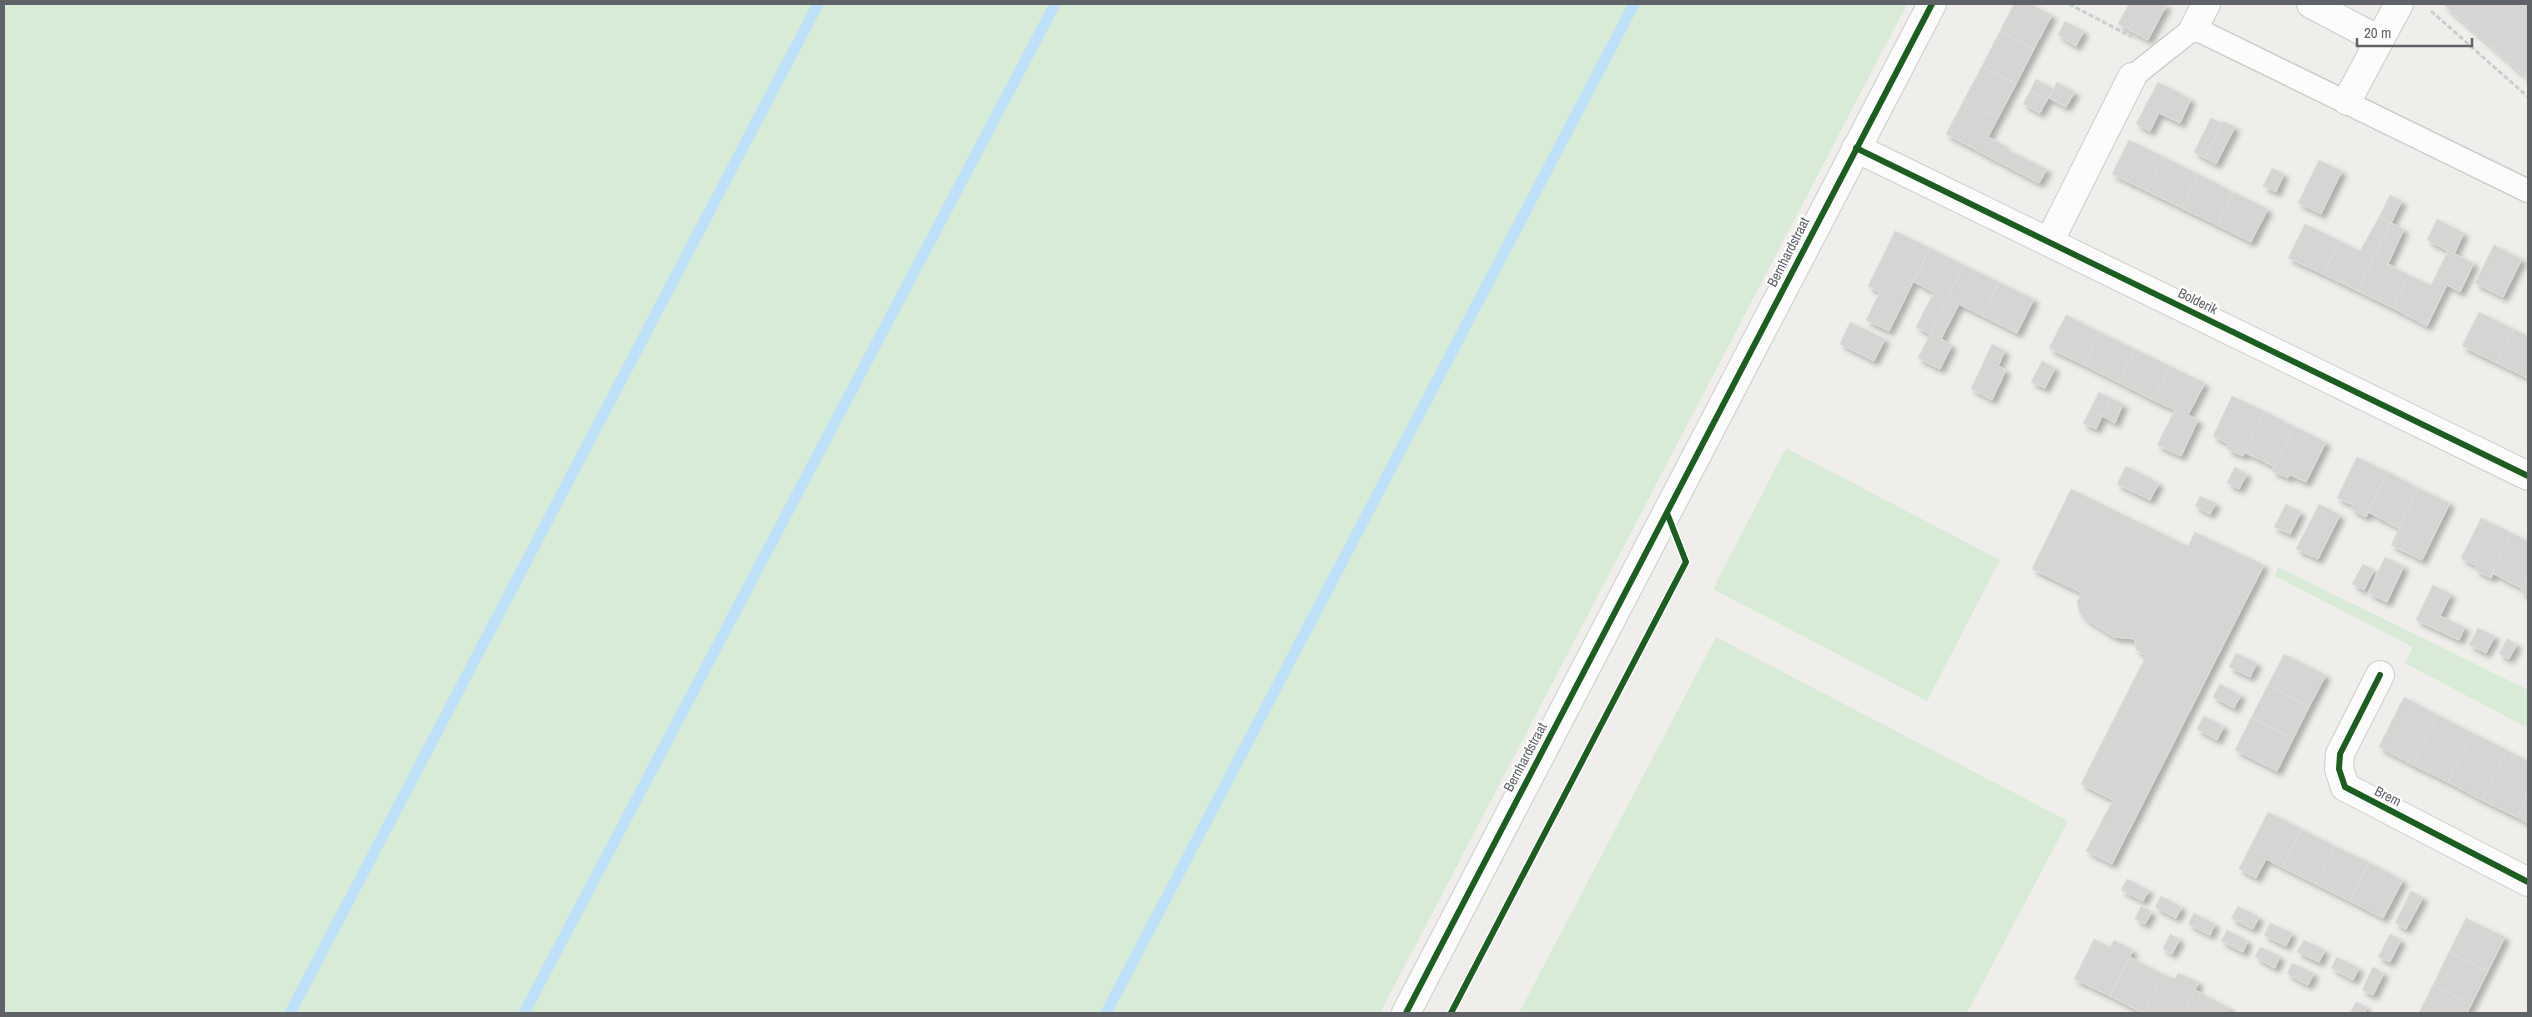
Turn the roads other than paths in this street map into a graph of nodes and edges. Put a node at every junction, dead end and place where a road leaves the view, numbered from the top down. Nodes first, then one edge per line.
1 (1932, 4) edge
2 (2206, 4) edge
3 (2311, 4) edge
4 (2399, 4) edge
5 (2194, 28) junction
6 (2380, 40) junction
7 (2132, 78) joint
8 (2347, 101) junction
9 (1856, 148) junction
10 (2528, 191) edge
11 (2049, 242) junction
12 (2528, 476) edge
13 (2380, 676) dead end
14 (2528, 882) edge
15 (1406, 1013) edge

1 - 9 street, Bernhardstraat
2 - 5 street
3 - 6 street
4 - 6 street
5 - 7 lane
5 - 8 lane
6 - 8 street
7 - 11 street
8 - 10 lane
9 - 11 street, Bolderik
9 - 15 street, Bernhardstraat
11 - 12 street, Bolderik
13 - 14 street, Brem

